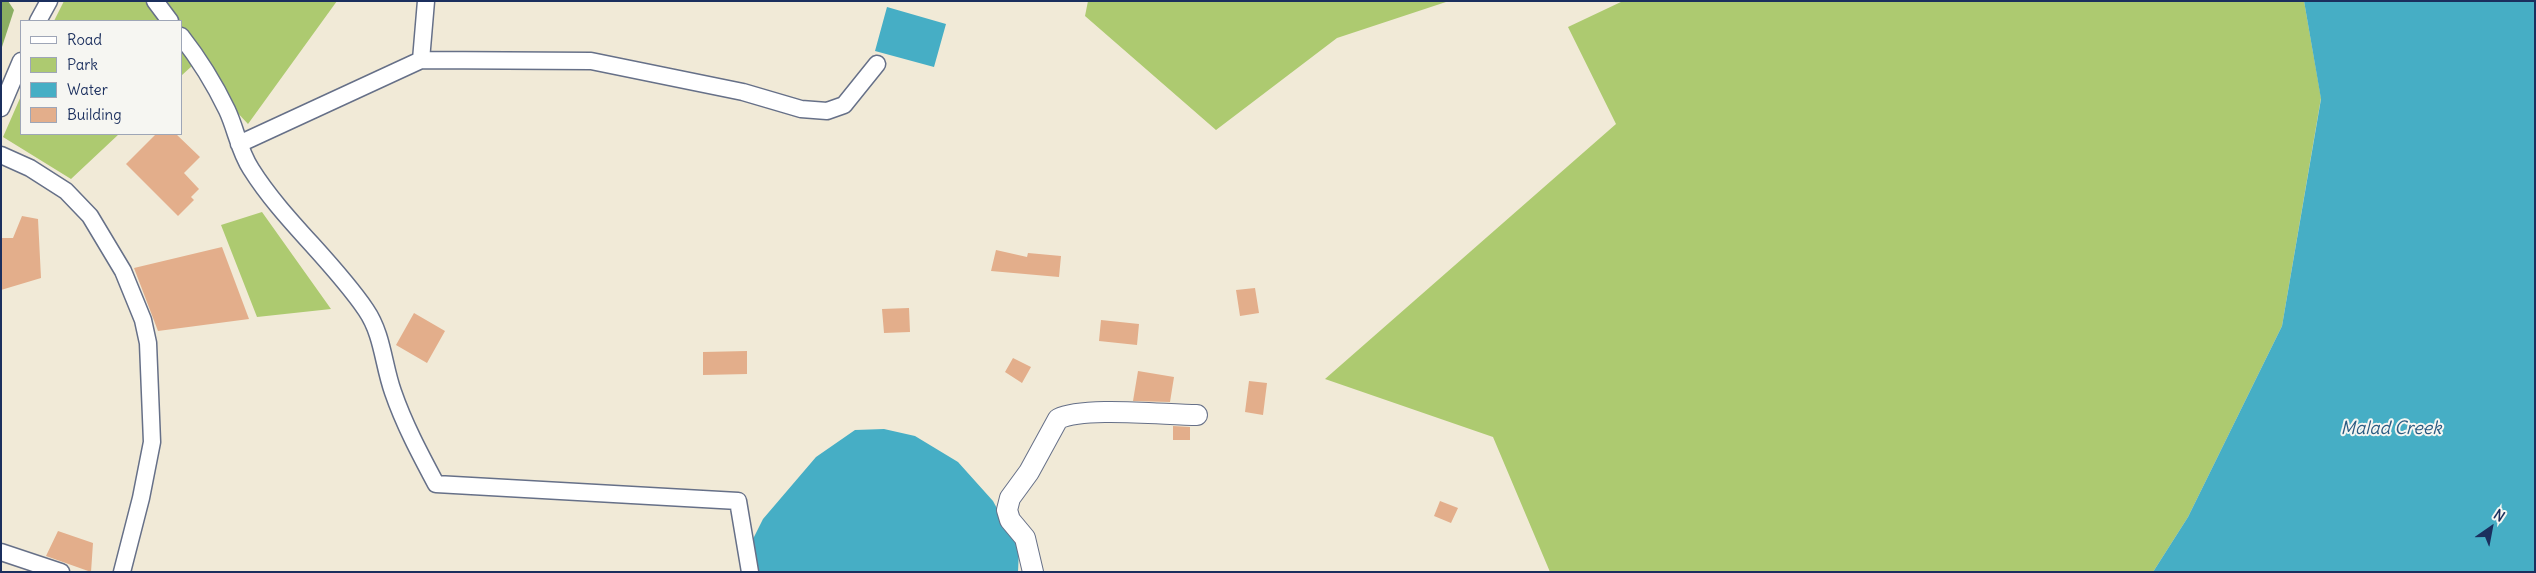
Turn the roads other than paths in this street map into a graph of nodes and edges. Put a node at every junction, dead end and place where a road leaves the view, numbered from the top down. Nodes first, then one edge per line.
1 (49, 1) edge
2 (155, 1) edge
3 (426, 1) edge
4 (39, 20) edge
5 (169, 20) edge
6 (182, 37) edge
7 (421, 60) junction
8 (20, 63) edge
9 (877, 64) dead end
10 (1, 108) edge
11 (239, 144) junction
12 (1, 155) edge
13 (1197, 416) dead end
14 (1, 552) edge
15 (61, 572) edge
16 (122, 572) edge
17 (750, 572) edge
18 (1033, 572) edge

1 - 4 street
2 - 5 street
3 - 7 street
6 - 11 street
7 - 9 street
7 - 11 street
8 - 10 street
11 - 17 street
12 - 16 street
13 - 18 street
14 - 15 street

